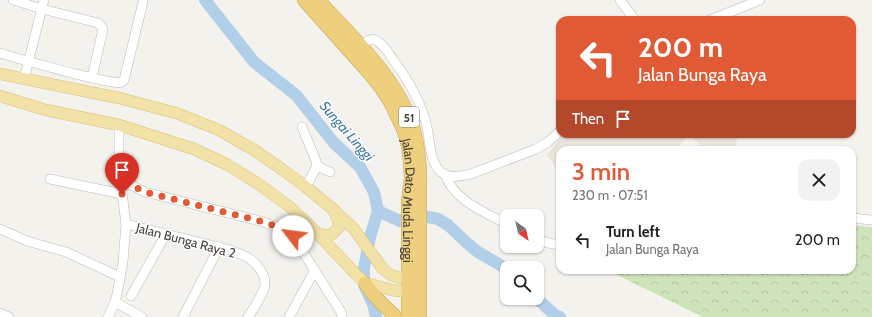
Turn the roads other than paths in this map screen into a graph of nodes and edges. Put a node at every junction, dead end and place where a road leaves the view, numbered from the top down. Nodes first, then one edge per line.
1 (14, 0) edge
2 (304, 0) edge
3 (318, 0) edge
4 (620, 0) edge
5 (760, 0) edge
6 (143, 2) dead end
7 (43, 4) edge
8 (632, 16) edge
9 (720, 16) edge
10 (356, 50) junction
11 (0, 53) edge
12 (28, 62) junction
13 (0, 74) edge
14 (92, 78) junction
15 (24, 79) junction
16 (0, 96) edge
17 (119, 124) junction
18 (302, 127) dead end
19 (556, 135) edge
20 (317, 166) junction
21 (120, 170) junction
22 (330, 172) dead end
23 (445, 174) junction
24 (50, 179) dead end
25 (306, 186) junction
26 (122, 194) junction
27 (334, 210) junction
28 (856, 218) edge
29 (500, 220) edge
30 (872, 220) edge
31 (126, 224) junction
32 (0, 229) edge
33 (317, 233) junction
34 (166, 234) junction
35 (544, 242) edge
36 (556, 244) edge
37 (219, 247) junction
38 (315, 270) junction
39 (120, 277) junction
40 (414, 279) junction
41 (365, 283) junction
42 (414, 293) junction
43 (131, 296) dead end
44 (115, 302) junction
45 (0, 313) edge
46 (9, 317) edge
47 (108, 317) edge
48 (142, 317) edge
49 (183, 317) edge
50 (248, 317) edge
51 (289, 317) edge
52 (342, 317) edge
53 (396, 317) edge
54 (408, 317) edge
55 (420, 317) edge

1 - 7 street
2 - 10 highway, Jalan Dato Muda Linggi / 51
3 - 10 highway, Jalan Dato Muda Linggi / 51
4 - 8 street
5 - 9 street
6 - 14 street
7 - 12 street
7 - 14 street
10 - 23 street
10 - 40 highway, Jalan Dato Muda Linggi / 51
11 - 12 street
12 - 14 street
12 - 15 street
13 - 15 main road
15 - 25 main road
16 - 17 main road
17 - 21 street
17 - 33 main road
18 - 20 street
19 - 23 street
20 - 22 street
20 - 25 street
21 - 26 street
21 - 38 street
23 - 29 street
24 - 26 street
25 - 27 main road
26 - 31 street
27 - 33 main road
27 - 40 main road
28 - 30 street
31 - 34 street, Jalan Bunga Raya 2
31 - 39 street
32 - 39 street
33 - 41 main road
34 - 37 street, Jalan Bunga Raya 2
34 - 43 street
35 - 36 street
37 - 49 street
37 - 50 street, Jalan Bunga Raya 2
38 - 51 street
38 - 52 street
39 - 44 street
40 - 42 highway, Jalan Dato Muda Linggi / 51
41 - 42 main road
41 - 53 highway
42 - 54 highway, Jalan Dato Muda Linggi / 51
42 - 55 highway, Jalan Dato Muda Linggi / 51
44 - 47 street
44 - 48 street
45 - 46 street

